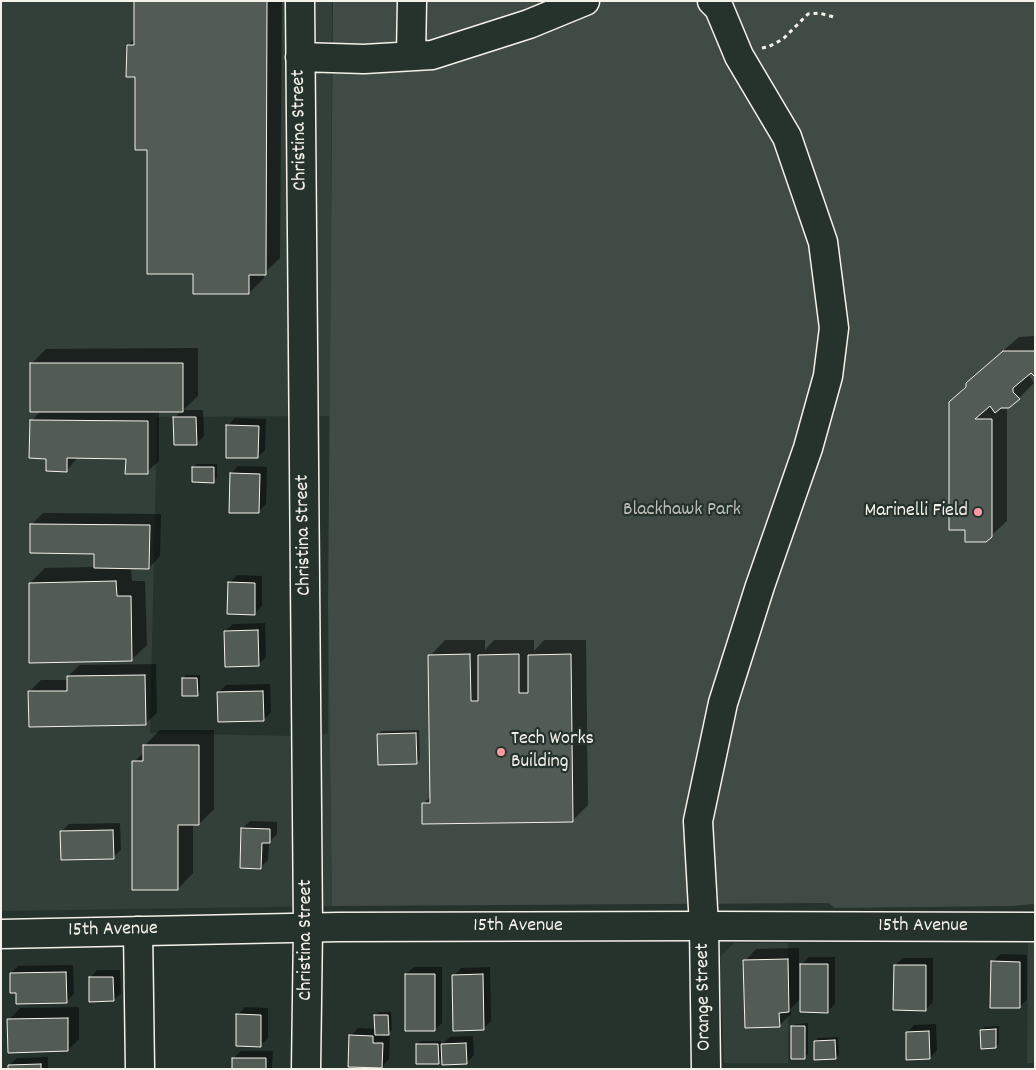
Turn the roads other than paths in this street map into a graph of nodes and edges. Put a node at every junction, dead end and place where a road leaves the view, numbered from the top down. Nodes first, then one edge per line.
1 (300, 1) edge
2 (412, 1) edge
3 (585, 1) edge
4 (712, 1) edge
5 (411, 56) junction
6 (300, 57) junction
7 (704, 926) junction
8 (1035, 927) edge
9 (308, 928) junction
10 (138, 931) junction
11 (1, 934) edge
12 (140, 1069) edge
13 (306, 1069) edge
14 (706, 1069) edge

1 - 6 street, Christina Street
2 - 5 street
3 - 5 street
4 - 7 street, Orange Street
5 - 6 street
6 - 9 street, Christina Street
7 - 8 street, 15th Avenue
7 - 9 street, 15th Avenue
7 - 14 street, Orange Street
9 - 10 street, 15th Avenue
9 - 13 street, Christina Street
10 - 11 street, 15th Avenue
10 - 12 street

